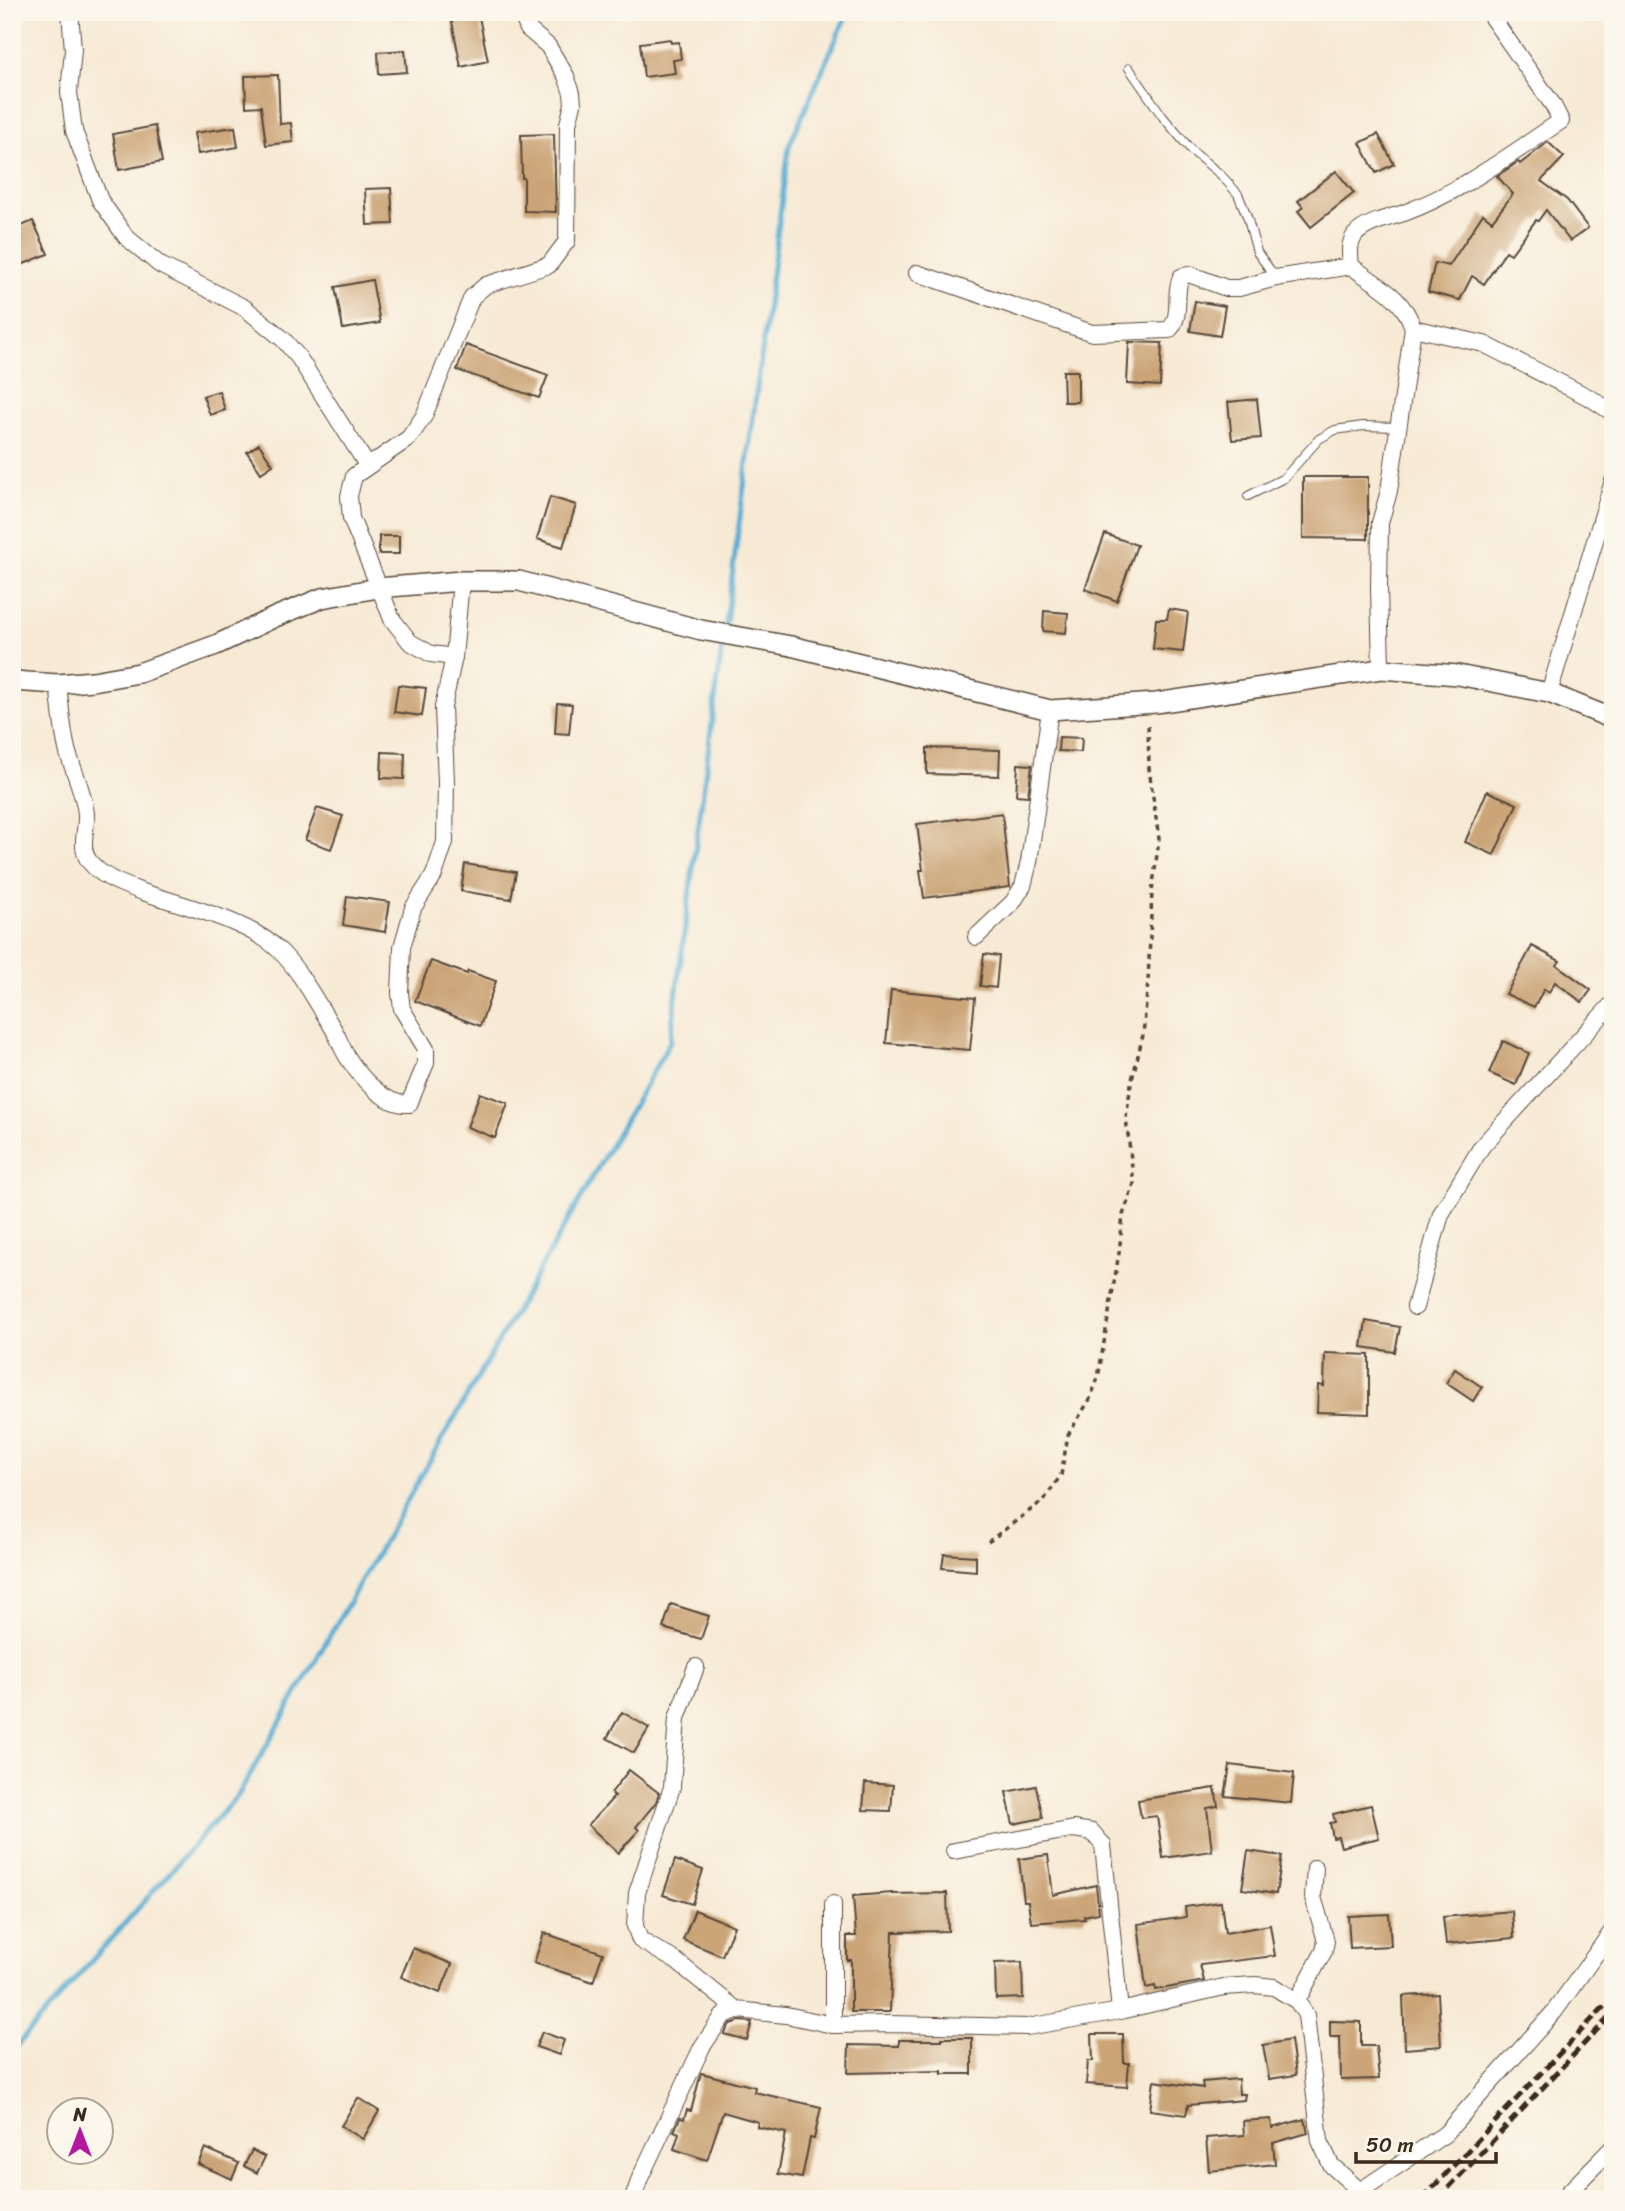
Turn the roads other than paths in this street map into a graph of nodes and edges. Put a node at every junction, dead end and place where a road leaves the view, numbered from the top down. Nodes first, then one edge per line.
1 (70, 12) edge
2 (521, 12) edge
3 (1488, 12) edge
4 (1129, 68) dead end
5 (1351, 266) junction
6 (917, 273) dead end
7 (1276, 278) junction
8 (1413, 328) junction
9 (1613, 413) edge
10 (1398, 427) junction
11 (367, 465) junction
12 (1613, 481) edge
13 (1248, 496) dead end
14 (461, 581) junction
15 (378, 588) junction
16 (454, 657) junction
17 (1381, 668) junction
18 (12, 681) edge
19 (58, 684) junction
20 (1549, 693) junction
21 (1050, 710) junction
22 (1613, 719) edge
23 (976, 937) dead end
24 (1613, 1003) edge
25 (1415, 1307) dead end
26 (696, 1667) dead end
27 (954, 1851) dead end
28 (1315, 1867) dead end
29 (833, 1904) dead end
30 (1613, 1930) edge
31 (1297, 2001) junction
32 (737, 2010) junction
33 (1120, 2011) junction
34 (833, 2025) junction
35 (1613, 2147) edge
36 (1357, 2195) edge
37 (633, 2199) edge
38 (1562, 2199) edge

1 - 11 street
2 - 11 street
3 - 5 street
4 - 7 lane
5 - 7 street
5 - 8 street
6 - 7 street
8 - 9 street
8 - 10 street
10 - 13 lane
10 - 17 street
11 - 15 street
12 - 20 street
14 - 15 street
14 - 16 street
14 - 21 street
15 - 16 street
15 - 19 street
16 - 19 street
17 - 20 street
17 - 21 street
18 - 19 street
20 - 22 street
21 - 23 street
24 - 25 street
26 - 32 street
27 - 33 street
28 - 31 street
29 - 34 street
30 - 36 street
31 - 33 street
31 - 36 street
32 - 34 street
32 - 37 street
33 - 34 street
35 - 38 street

